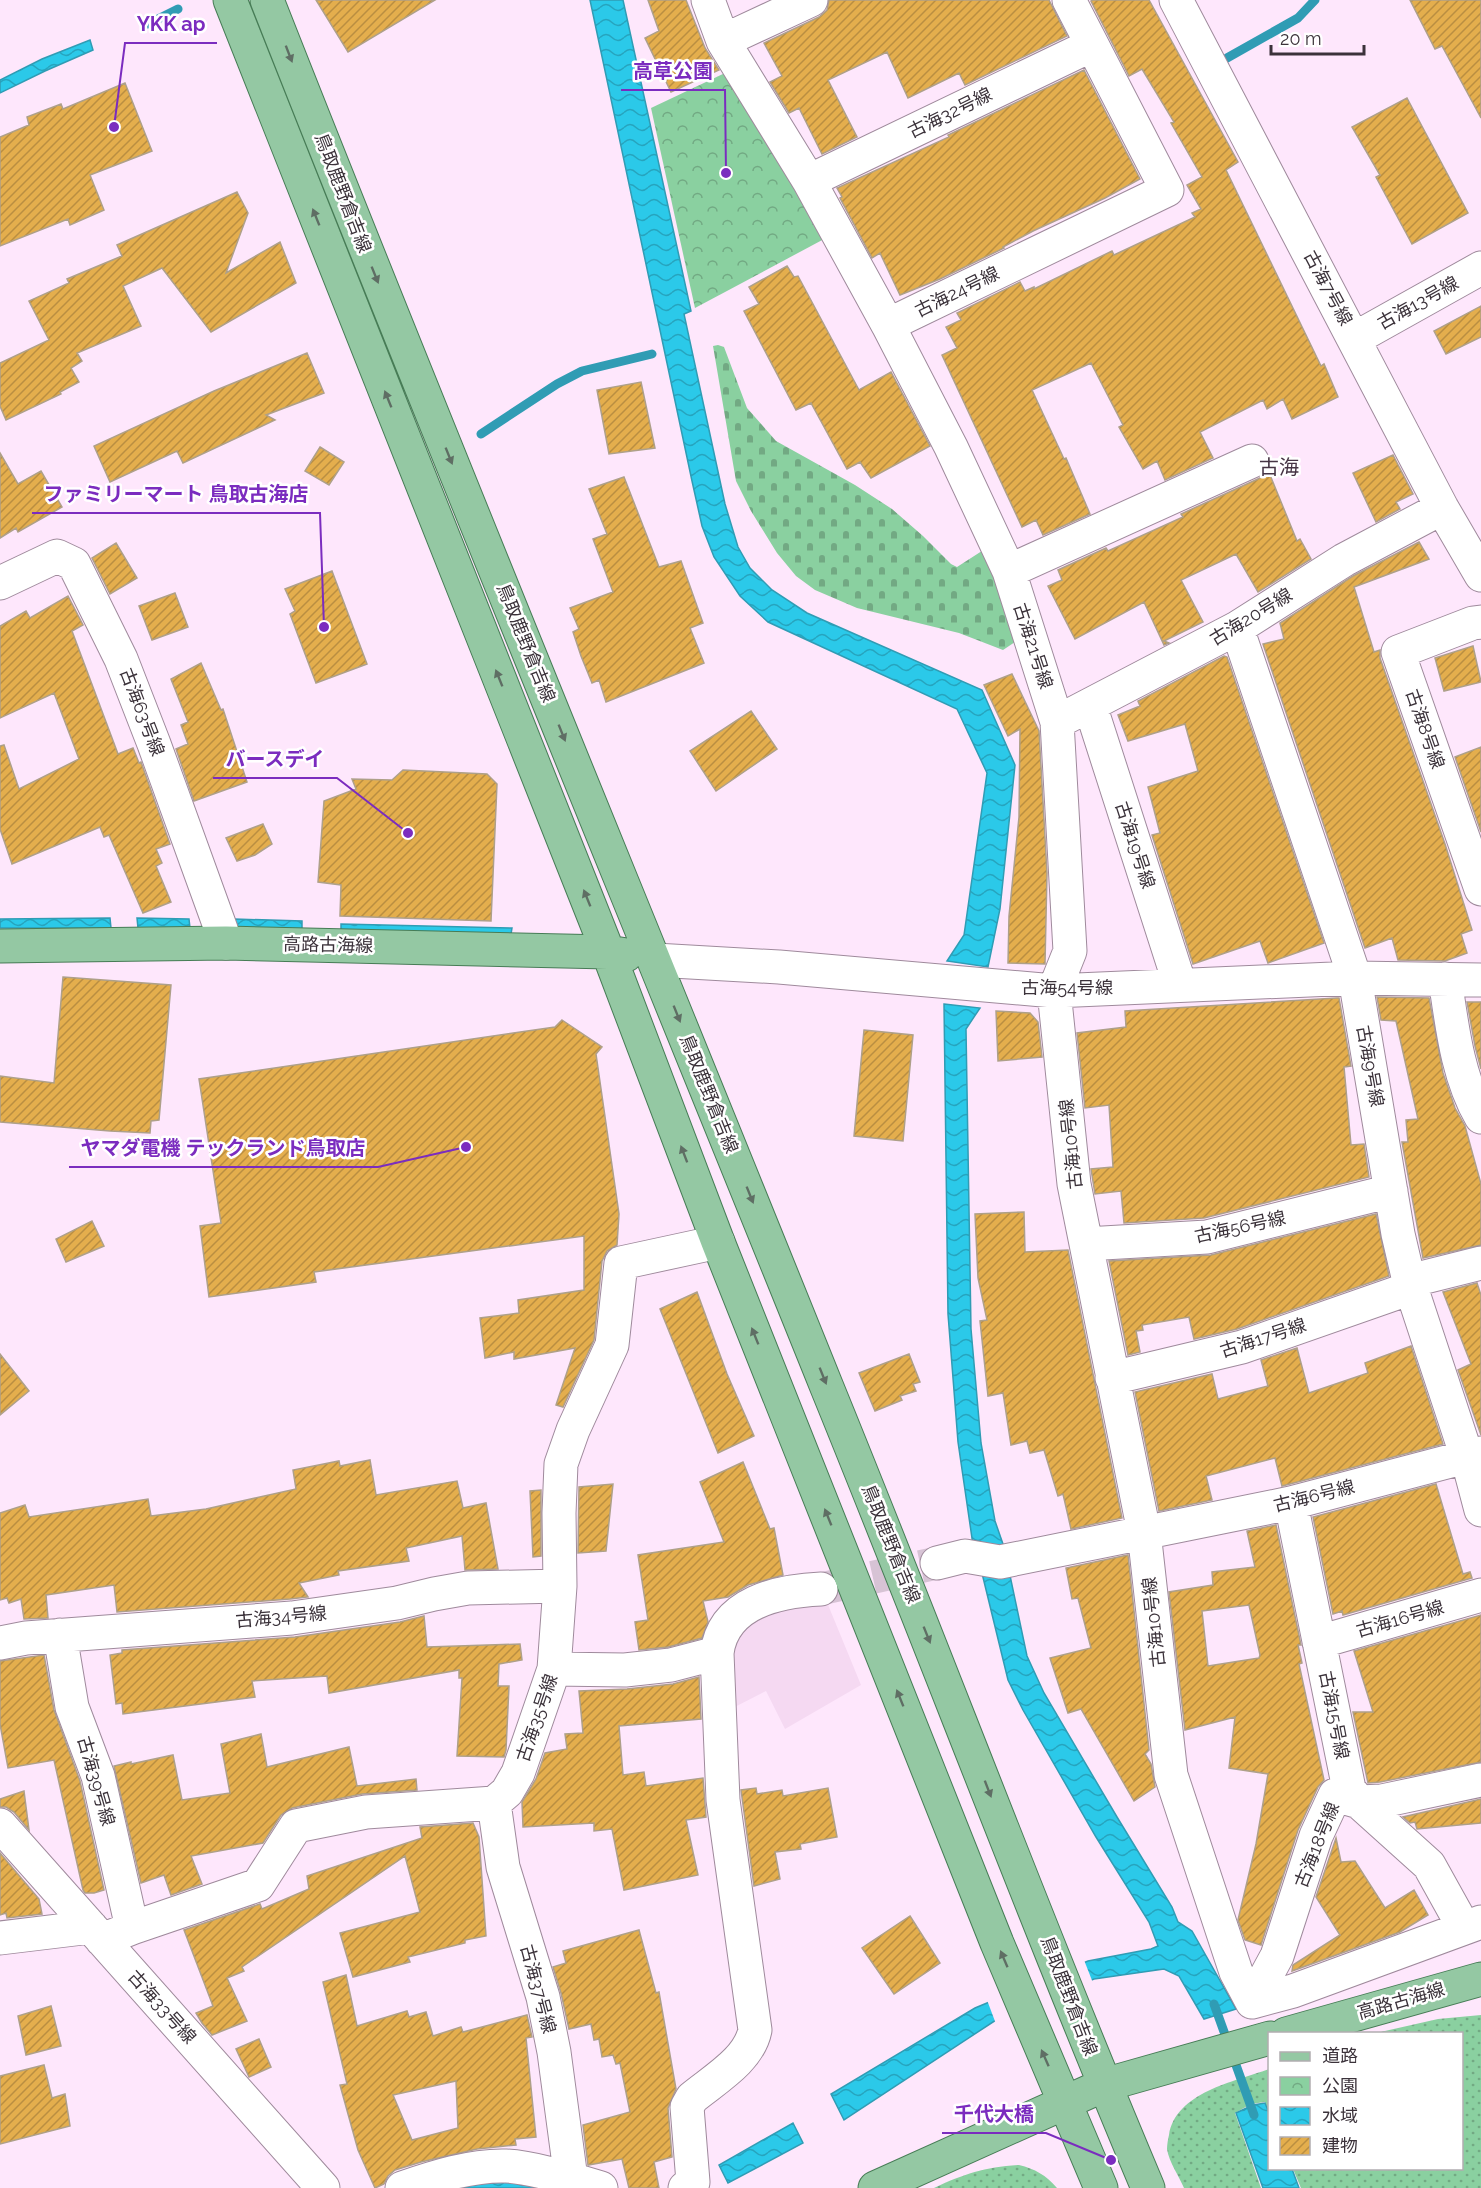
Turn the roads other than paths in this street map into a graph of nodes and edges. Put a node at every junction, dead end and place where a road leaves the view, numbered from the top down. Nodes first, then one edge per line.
1 (230, 0) edge
2 (267, 0) edge
3 (708, 0) edge
4 (811, 0) edge
5 (1069, 0) edge
6 (1176, 0) edge
7 (723, 41) junction
8 (1092, 45) junction
9 (809, 181) junction
10 (1481, 268) edge
11 (888, 325) junction
12 (1354, 339) junction
13 (1252, 460) dead end
14 (1442, 508) junction
15 (1009, 572) junction
16 (1481, 575) edge
17 (0, 583) edge
18 (1481, 622) edge
19 (1237, 628) junction
20 (1090, 705) junction
21 (1057, 722) junction
22 (1481, 889) edge
23 (226, 943) junction
24 (0, 946) edge
25 (608, 952) junction
26 (655, 960) junction
27 (1355, 978) junction
28 (1445, 980) junction
29 (1481, 980) edge
30 (1180, 986) junction
31 (1054, 991) junction
32 (1481, 1117) edge
33 (1391, 1191) junction
34 (718, 1242) junction
35 (1086, 1245) junction
36 (1481, 1263) edge
37 (1410, 1285) junction
38 (1112, 1378) junction
39 (1474, 1455) edge
40 (1291, 1503) junction
41 (1481, 1510) edge
42 (1144, 1532) junction
43 (937, 1563) tunnel mouth
44 (560, 1586) junction
45 (821, 1589) tunnel mouth
46 (1481, 1595) edge
47 (60, 1635) junction
48 (1319, 1642) junction
49 (0, 1643) edge
50 (717, 1653) junction
51 (554, 1669) junction
52 (1481, 1780) edge
53 (1359, 1802) junction
54 (494, 1803) junction
55 (0, 1826) edge
56 (1472, 1925) edge
57 (132, 1928) junction
58 (96, 1934) junction
59 (0, 1938) edge
60 (1481, 1979) edge
61 (1252, 2002) junction
62 (1293, 2032) edge
63 (1268, 2038) edge
64 (1104, 2085) junction
65 (1065, 2103) junction
66 (586, 2183) edge
67 (323, 2188) edge
68 (402, 2188) edge
69 (685, 2188) edge
70 (875, 2188) edge
71 (1101, 2188) edge
72 (1148, 2188) edge

25 -> 1 main road, 鳥取鹿野倉吉線
2 -> 26 main road, 鳥取鹿野倉吉線
3 - 7 street
4 - 7 street
5 - 8 street, 古海24号線
6 - 12 street, 古海7号線
7 - 9 street
8 - 9 street, 古海32号線
8 - 11 street, 古海24号線
9 - 11 street
10 - 12 street, 古海13号線
11 - 15 street, 古海21号線
12 - 14 street, 古海7号線
13 - 15 street
14 - 16 street, 古海7号線
14 - 19 street, 古海20号線
15 - 21 street, 古海21号線
17 - 23 street, 古海63号線
18 - 22 street, 古海8号線
19 - 20 street, 古海20号線
19 - 27 street, 古海9号線
20 - 21 street, 古海20号線
20 - 30 street, 古海19号線
21 - 31 street, 古海21号線
23 - 24 main road, 高路古海線
23 - 25 main road, 高路古海線
25 - 26 main road, 高路古海線
34 -> 25 main road, 鳥取鹿野倉吉線
26 - 31 street, 古海54号線
26 -> 64 main road, 鳥取鹿野倉吉線
27 - 28 street, 古海54号線
27 - 30 street, 古海54号線
27 - 33 street, 古海9号線
28 - 29 street, 古海54号線
28 - 32 street
30 - 31 street, 古海54号線
31 - 35 street, 古海10号線
33 - 35 street, 古海56号線
33 - 37 street, 古海9号線
34 - 44 street, 古海35号線
65 -> 34 main road, 鳥取鹿野倉吉線
35 - 38 street, 古海10号線
36 - 37 street, 古海17号線
37 - 38 street, 古海17号線
37 - 39 street, 古海9号線
38 - 42 street, 古海10号線
39 - 40 street, 古海6号線
39 - 41 street, 古海9号線
40 - 42 street, 古海6号線
40 - 48 street, 古海15号線
42 - 43 street, 古海6号線
42 - 61 street, 古海10号線
44 - 47 street, 古海34号線
44 - 51 street, 古海35号線
45 - 50 street
46 - 48 street, 古海16号線
47 - 49 street, 古海34号線
47 - 57 street, 古海39号線
48 - 53 street, 古海15号線
50 - 51 street
50 - 69 street
51 - 54 street, 古海35号線
52 - 53 street
53 - 56 street, 古海18号線
53 - 61 street, 古海18号線
54 - 57 street
54 - 66 street, 古海37号線
55 - 58 street, 古海33号線
56 - 61 street
57 - 58 street
58 - 59 street
58 - 67 street, 古海33号線
60 - 62 main road, 高路古海線
63 - 64 main road
64 - 65 main road
64 - 72 main road, 鳥取鹿野倉吉線
65 - 70 main road
65 - 71 main road, 鳥取鹿野倉吉線
66 - 68 street

